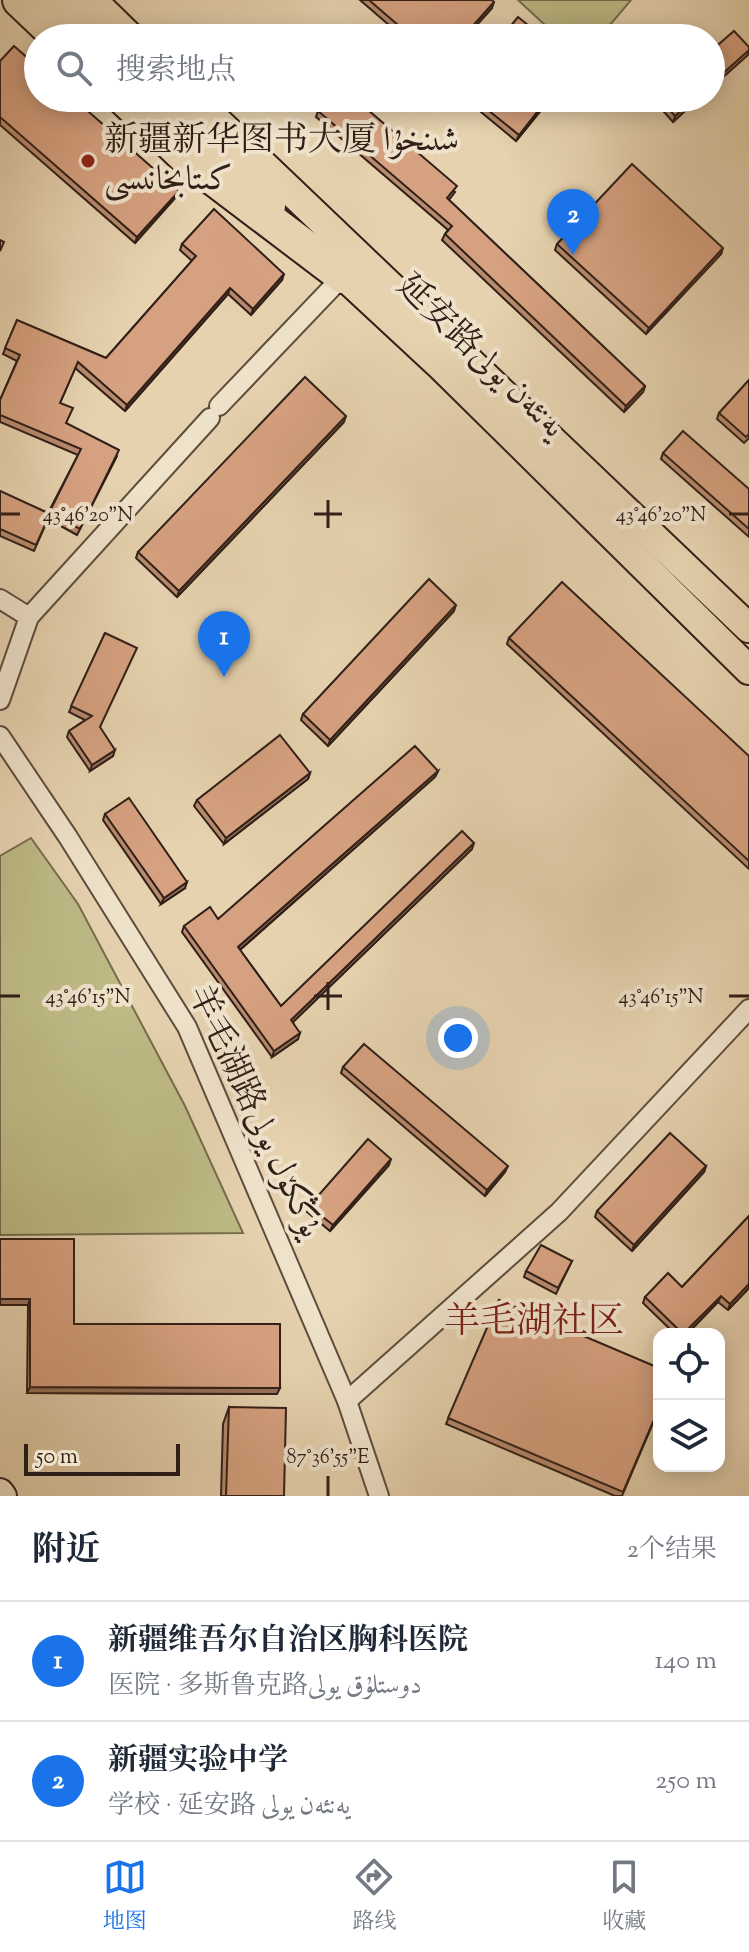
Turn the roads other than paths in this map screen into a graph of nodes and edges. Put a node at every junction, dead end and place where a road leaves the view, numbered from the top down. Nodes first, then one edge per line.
1 (20, 0) edge
2 (59, 0) edge
3 (92, 0) edge
4 (45, 24) edge
5 (84, 24) edge
6 (117, 24) edge
7 (139, 112) edge
8 (174, 112) edge
9 (208, 112) edge
10 (343, 276) junction
11 (0, 599) edge
12 (29, 617) junction
13 (749, 628) edge
14 (749, 670) edge
15 (0, 700) edge
16 (0, 736) edge
17 (749, 1009) edge
18 (347, 1401) junction
19 (379, 1496) edge

1 - 4 highway
2 - 5 main road
3 - 6 main road
7 - 10 highway
8 - 10 main road, 延安路يەنئەن يولى
9 - 13 main road
10 - 12 street
10 - 14 main road, 延安路يەنئەن يولى
11 - 12 street
12 - 15 street
16 - 18 street, 羊毛湖路يۇڭكۆل يولى
17 - 18 street
18 - 19 street, 羊毛湖路يۇڭكۆل يولى

